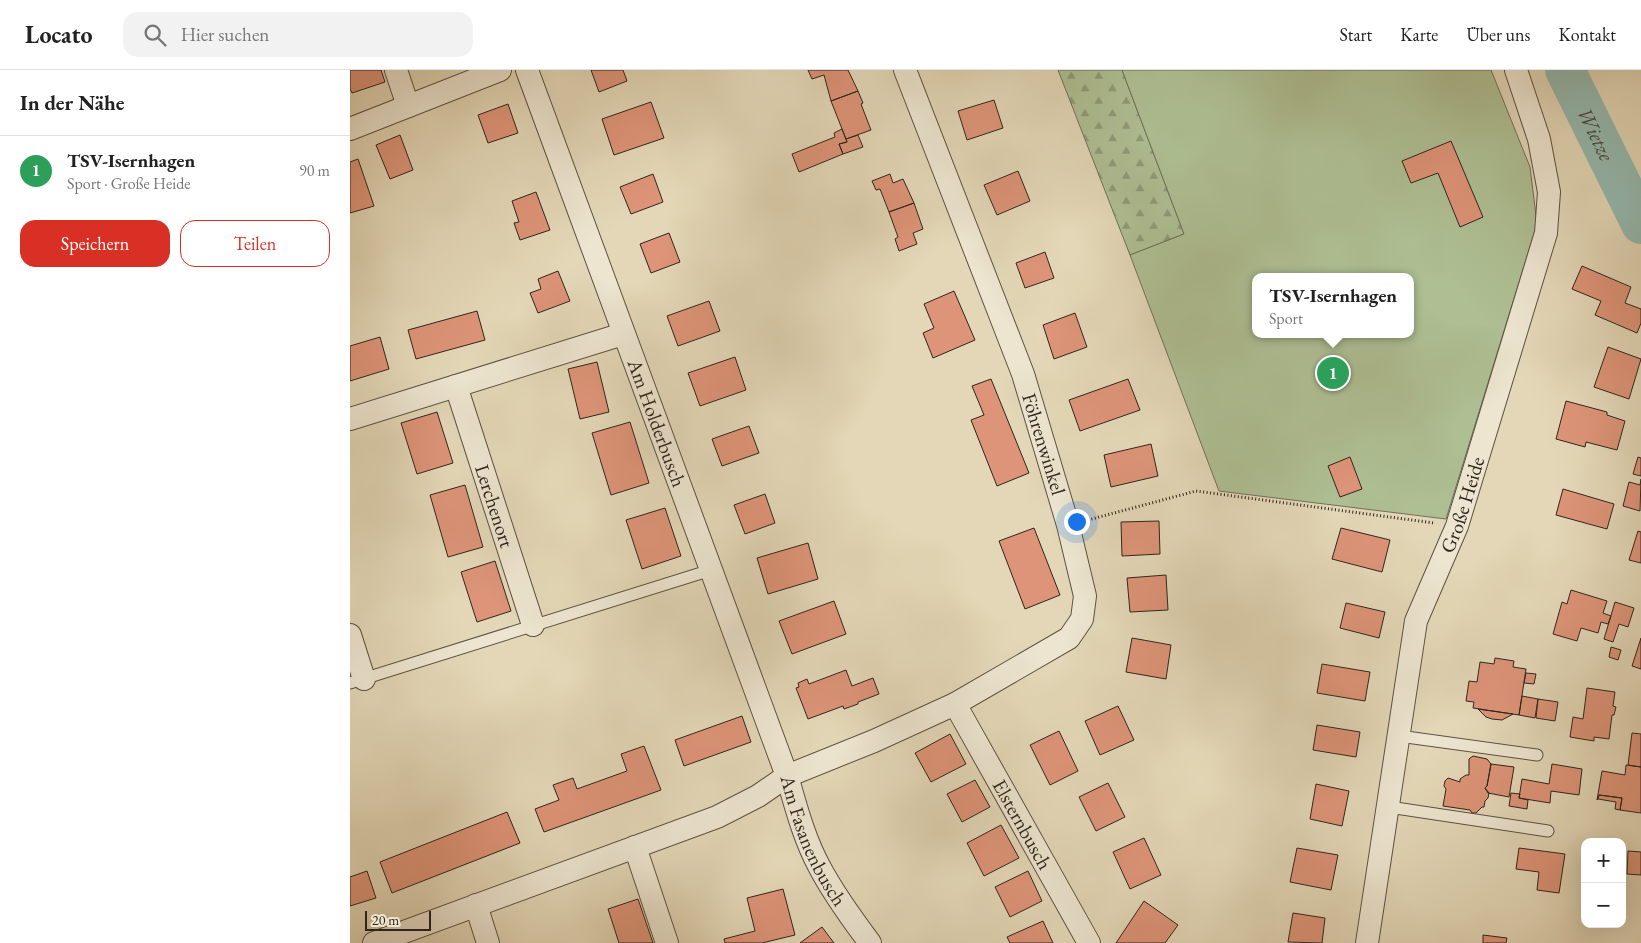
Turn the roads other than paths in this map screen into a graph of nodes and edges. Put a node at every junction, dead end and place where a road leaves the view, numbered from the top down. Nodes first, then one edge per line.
1 (396, 70) edge
2 (500, 70) edge
3 (527, 70) edge
4 (905, 70) edge
5 (1516, 70) edge
6 (408, 106) junction
7 (350, 129) edge
8 (624, 334) junction
9 (456, 386) junction
10 (350, 419) edge
11 (711, 570) junction
12 (533, 625) junction
13 (350, 635) edge
14 (357, 681) edge
15 (955, 704) junction
16 (1399, 736) junction
17 (1537, 755) dead end
18 (787, 776) junction
19 (1389, 807) junction
20 (1548, 831) dead end
21 (636, 847) junction
22 (476, 905) junction
23 (374, 943) edge
24 (488, 943) edge
25 (667, 943) edge
26 (870, 943) edge
27 (1089, 943) edge
28 (1367, 943) edge

1 - 6 street
2 - 6 street
3 - 8 street, Am Holderbusch
4 - 15 street, Föhrenwinkel
5 - 16 street, Große Heide
6 - 7 street
8 - 9 street
8 - 11 street, Am Holderbusch
9 - 10 street
9 - 12 street, Lerchenort
11 - 12 lane
11 - 18 street, Am Holderbusch
12 - 14 lane
13 - 14 street
15 - 18 street, Föhrenwinkel
15 - 27 street, Elsternbusch
16 - 17 lane
16 - 19 street, Große Heide
18 - 21 street, Am Fasanenbusch
18 - 26 street, Am Fasanenbusch
19 - 20 lane
19 - 28 street, Große Heide
21 - 22 street, Am Fasanenbusch
21 - 25 street
22 - 23 street, Am Fasanenbusch
22 - 24 street

